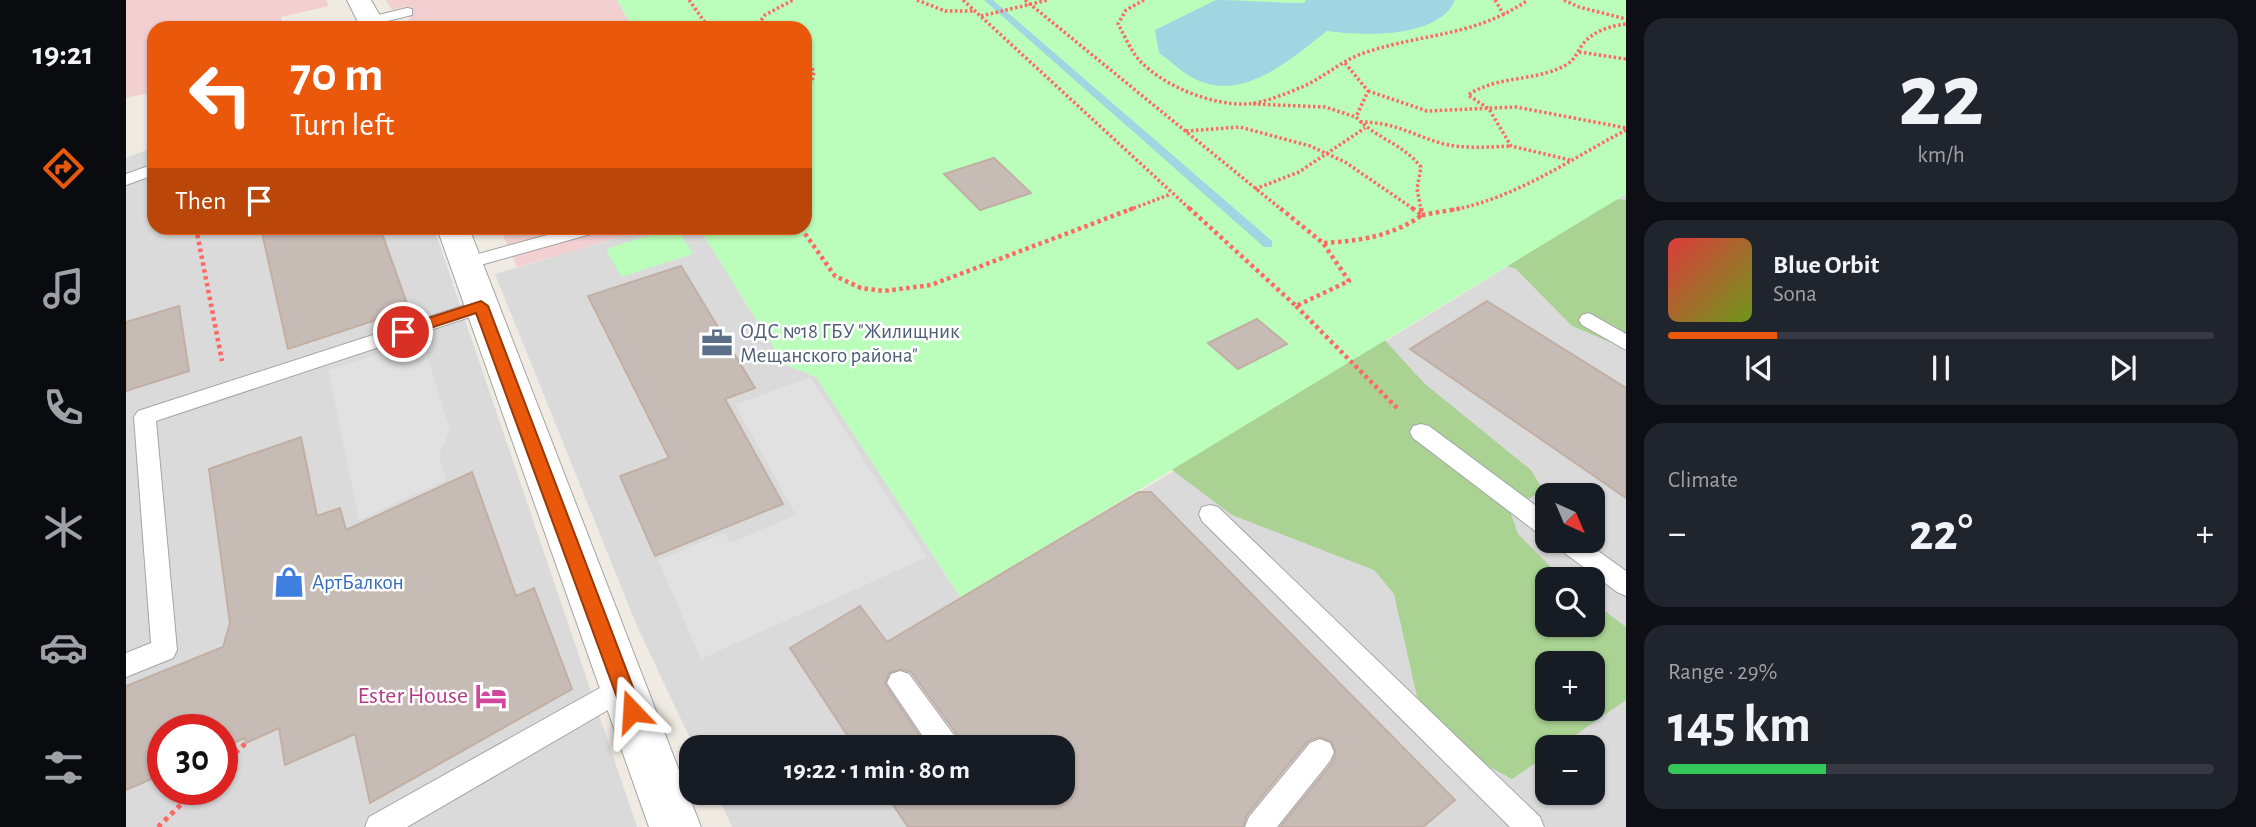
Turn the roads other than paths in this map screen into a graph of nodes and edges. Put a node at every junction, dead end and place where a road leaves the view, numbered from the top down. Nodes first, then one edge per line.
1 (407, 12) dead end
2 (368, 16) edge
3 (147, 172) edge
4 (126, 180) edge
5 (534, 235) edge
6 (459, 245) edge
7 (481, 306) junction
8 (1589, 320) dead end
9 (1626, 343) edge
10 (1420, 432) road end
11 (1210, 514) dead end
12 (1535, 518) edge
13 (1582, 553) edge
14 (1626, 586) edge
15 (126, 665) edge
16 (901, 683) dead end
17 (623, 687) junction
18 (938, 735) edge
19 (1321, 752) dead end
20 (379, 827) edge
21 (675, 827) edge
22 (1259, 827) edge
23 (1530, 827) edge

1 - 2 lane
3 - 4 lane
5 - 6 lane
6 - 7 street
7 - 15 lane
7 - 17 street
8 - 9 lane
10 - 12 lane
11 - 23 lane
13 - 14 lane
16 - 18 lane
17 - 20 lane
17 - 21 street
19 - 22 lane

